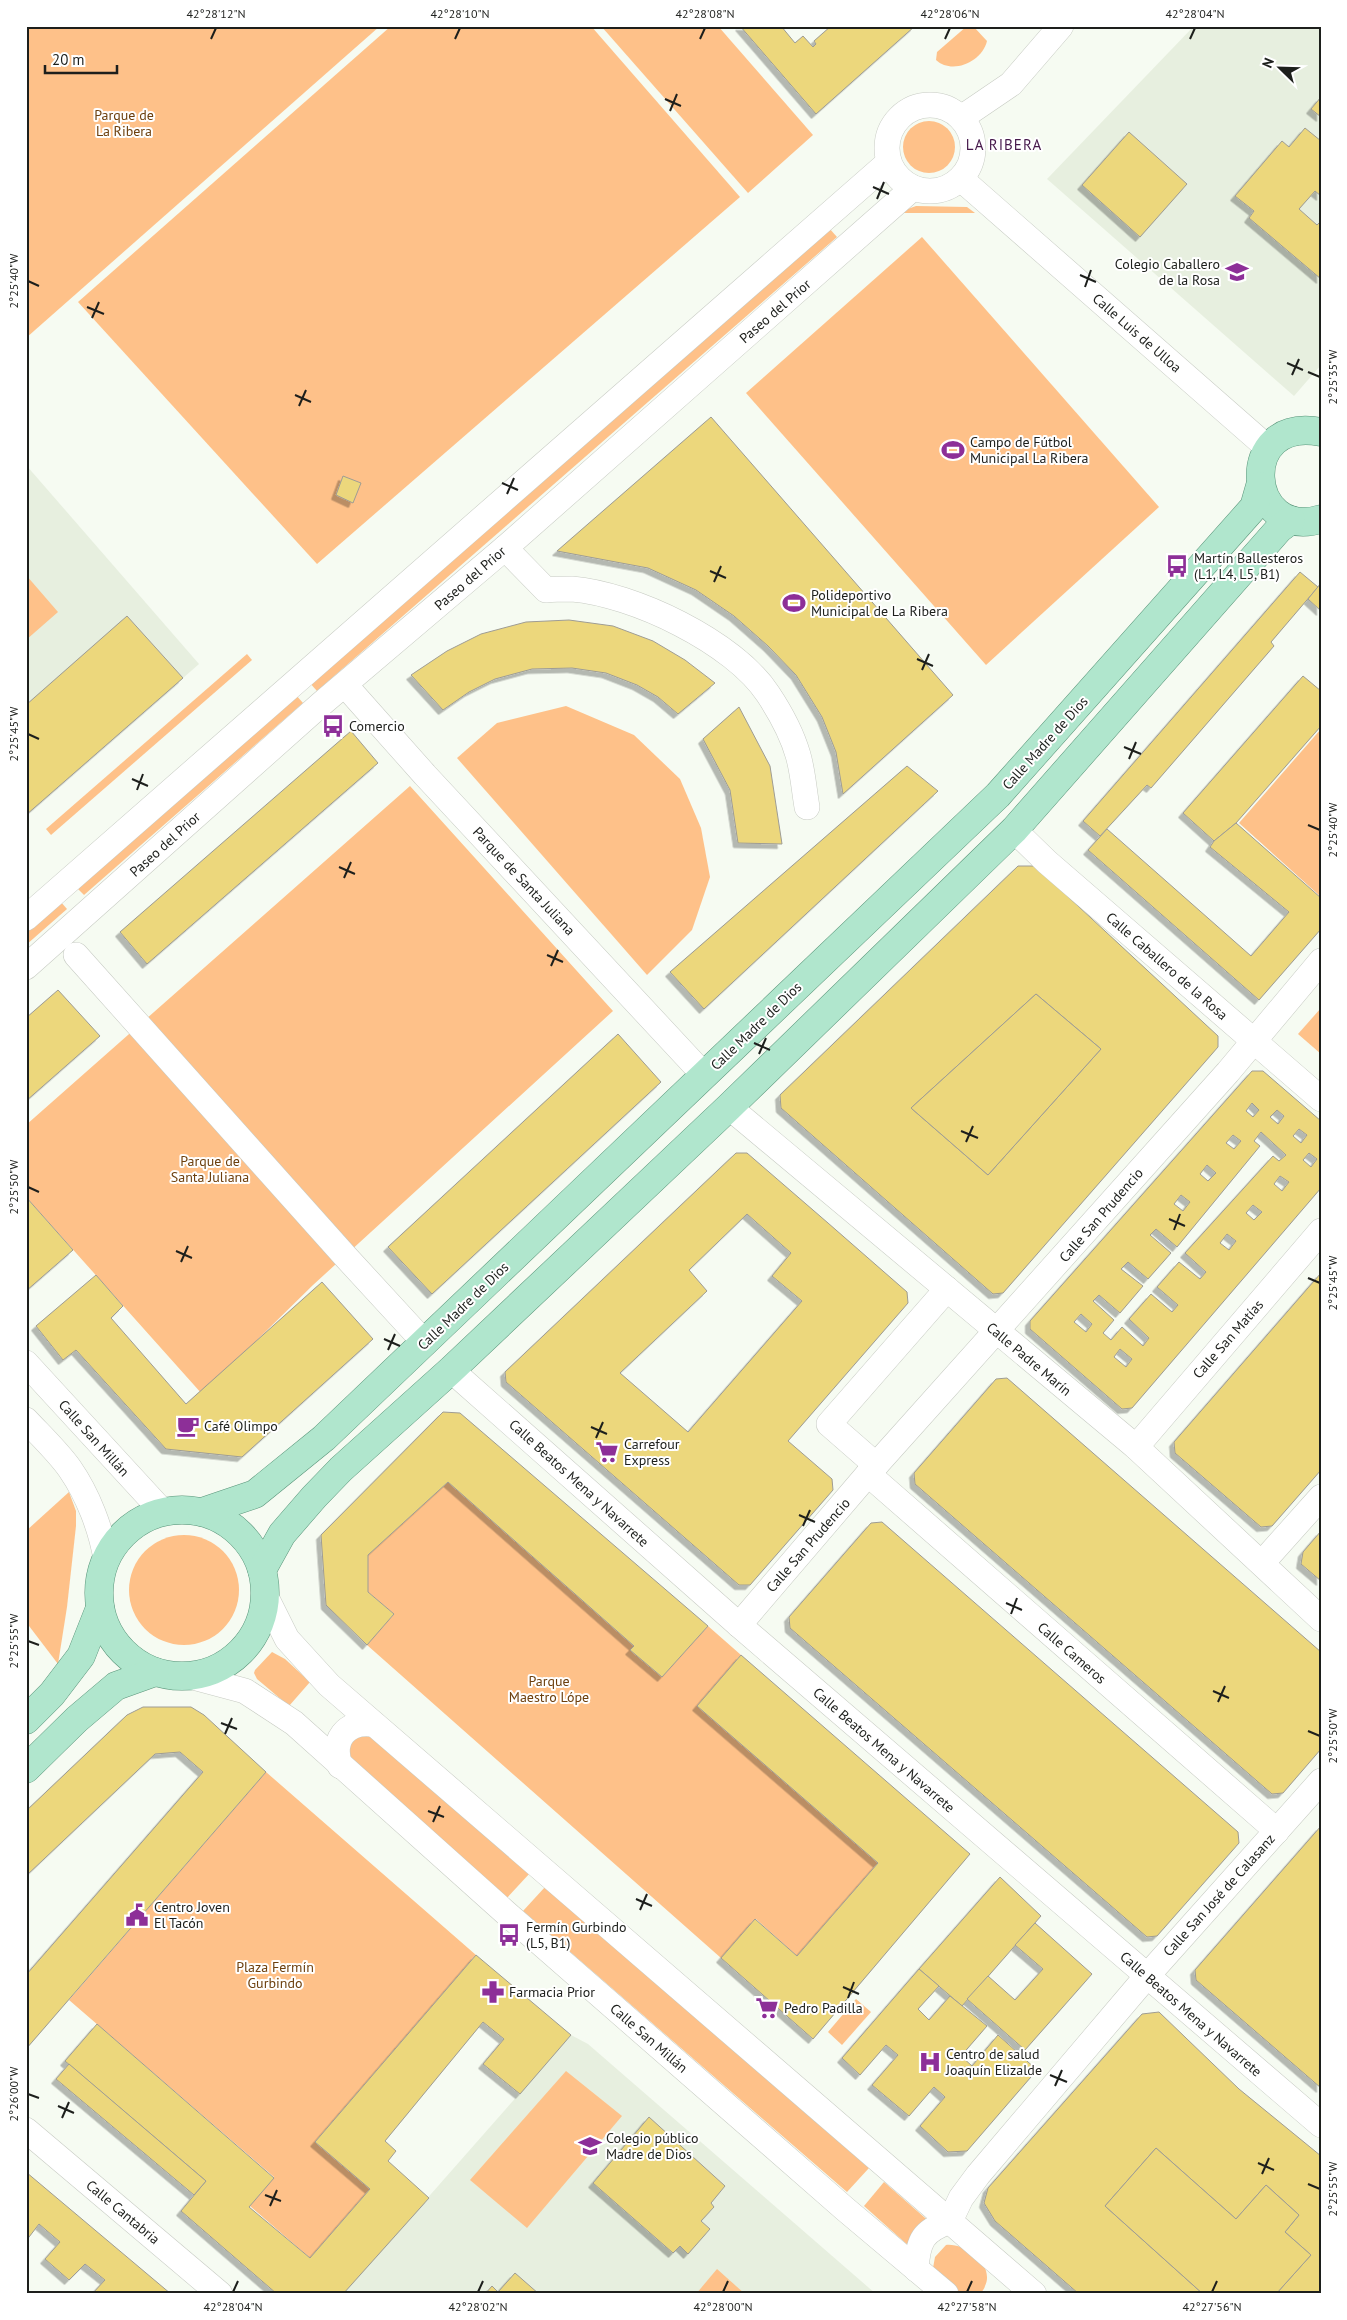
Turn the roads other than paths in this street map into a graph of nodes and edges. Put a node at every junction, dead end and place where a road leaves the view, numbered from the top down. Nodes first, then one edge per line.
1 (1061, 26) edge
2 (960, 118) junction
3 (889, 162) junction
4 (961, 178) junction
5 (914, 188) junction
6 (1321, 432) edge
7 (1268, 448) junction
8 (1260, 486) junction
9 (1321, 519) edge
10 (1291, 520) junction
11 (505, 548) junction
12 (346, 685) junction
13 (807, 807) dead end
14 (1014, 830) junction
15 (26, 918) edge
16 (76, 955) dead end
17 (1321, 961) edge
18 (26, 967) edge
19 (1254, 1041) junction
20 (704, 1076) junction
21 (1321, 1099) edge
22 (729, 1107) junction
23 (1321, 1231) edge
24 (946, 1289) junction
25 (997, 1332) junction
26 (425, 1343) junction
27 (26, 1363) edge
28 (451, 1370) junction
29 (26, 1420) edge
30 (1136, 1447) junction
31 (872, 1470) junction
32 (1321, 1497) edge
33 (163, 1512) junction
34 (202, 1512) junction
35 (106, 1559) junction
36 (1262, 1563) junction
37 (264, 1582) junction
38 (100, 1608) junction
39 (1321, 1619) edge
40 (739, 1625) junction
41 (155, 1672) junction
42 (190, 1676) junction
43 (26, 1720) edge
44 (372, 1724) junction
45 (340, 1766) junction
46 (26, 1769) edge
47 (1321, 1781) edge
48 (1276, 1831) junction
49 (1147, 1976) junction
50 (1321, 2125) edge
51 (26, 2130) edge
52 (950, 2220) junction
53 (916, 2268) junction
54 (1008, 2283) edge
55 (220, 2294) edge
56 (946, 2294) edge
57 (1034, 2294) edge

1 - 2 street
2 - 3 street
2 - 4 street
3 - 5 street
3 - 15 street
4 - 5 street
4 - 7 street, Calle Luis de Ulloa
5 - 11 street, Paseo del Prior
6 - 7 main road
7 - 8 main road, Calle Madre de Dios
8 - 10 main road
8 - 20 main road, Calle Madre de Dios
9 - 10 main road
10 - 14 main road
11 - 12 street, Paseo del Prior
11 - 13 street
12 - 18 street, Paseo del Prior
12 - 20 street, Parque de Santa Juliana
14 - 19 street, Calle Caballero de la Rosa
14 - 22 main road
16 - 26 street
17 - 19 street, Calle San Prudencio
19 - 21 street, Calle Caballero de la Rosa
19 - 25 street, Calle San Prudencio
20 - 26 main road, Calle Madre de Dios
22 - 24 street, Calle Padre Marín
22 - 28 main road
23 - 30 street, Calle San Matías
24 - 25 street, Calle Padre Marín
24 - 31 street
25 - 30 street, Calle Padre Marín
25 - 31 street, Calle San Prudencio
26 - 34 main road, Calle Madre de Dios
27 - 33 street, Calle San Millán
28 - 37 main road
28 - 40 street, Calle Beatos Mena y Navarrete
29 - 35 street
30 - 36 street, Calle Padre Marín
31 - 40 street, Calle San Prudencio
31 - 48 street, Calle Cameros
32 - 36 street
33 - 34 main road
33 - 35 main road
34 - 37 main road
35 - 38 main road
36 - 39 street, Calle Padre Marín
37 - 42 main road
37 - 44 street
38 - 41 main road
38 - 43 main road
40 - 49 street, Calle Beatos Mena y Navarrete
41 - 42 main road
41 - 46 main road
42 - 45 street, Calle San Millán
44 - 45 street
44 - 52 street
45 - 53 street, Calle San Millán
47 - 48 street, Calle San José de Calasanz
48 - 49 street, Calle San José de Calasanz
49 - 50 street, Calle Beatos Mena y Navarrete
49 - 52 street, Calle San José de Calasanz
51 - 55 street, Calle Cantabria
52 - 53 street
52 - 54 street
53 - 56 street, Calle San Millán
54 - 57 street

